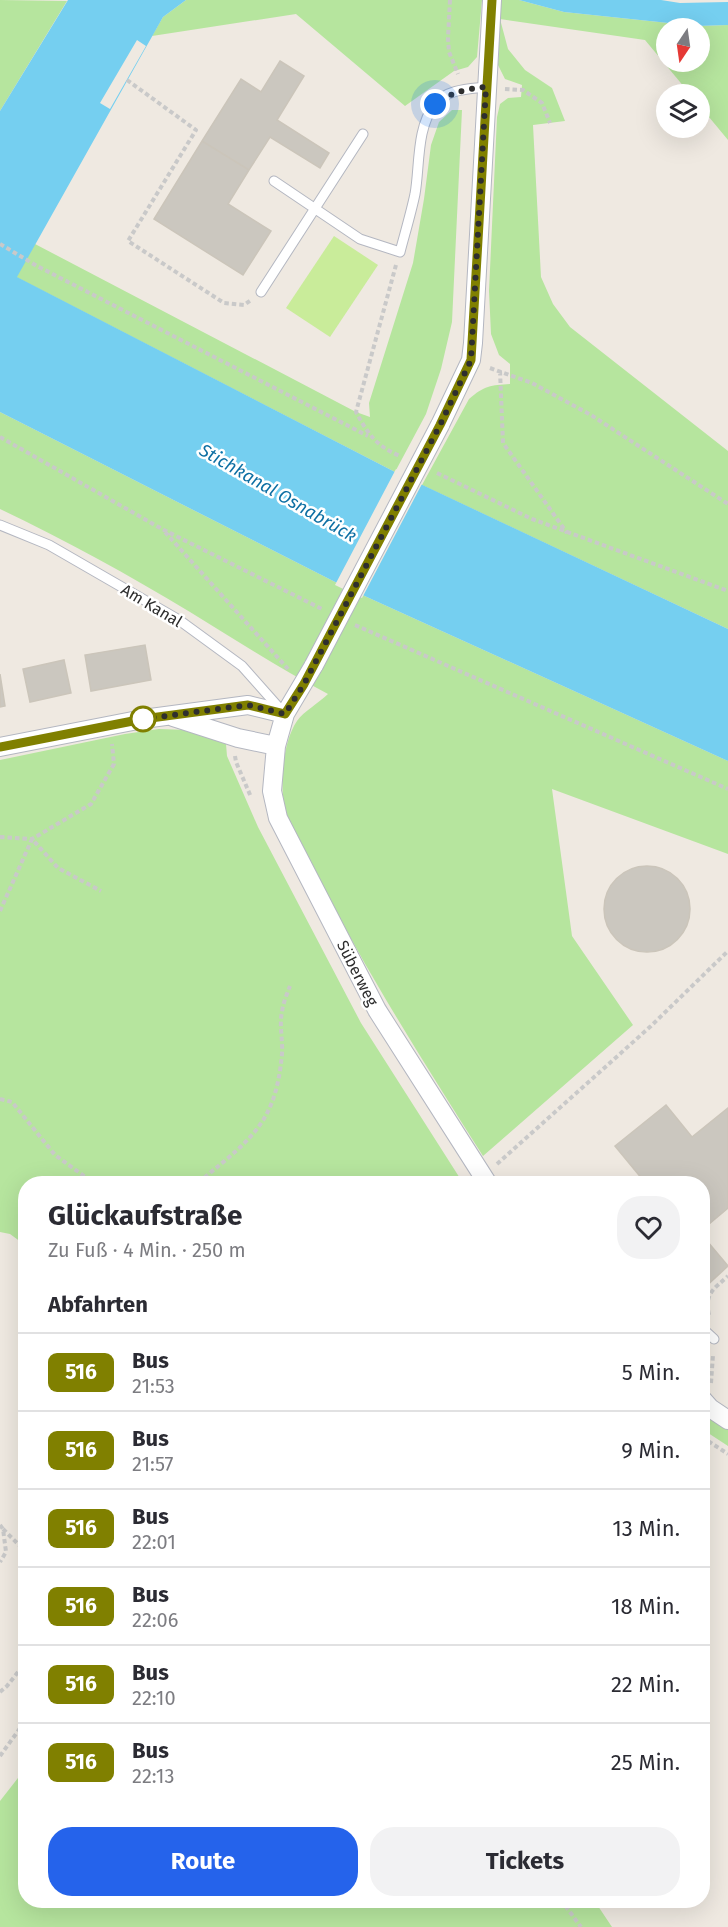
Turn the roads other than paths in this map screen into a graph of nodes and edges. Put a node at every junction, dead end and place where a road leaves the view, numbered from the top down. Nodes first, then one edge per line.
1 (492, 0) edge
2 (486, 87) junction
3 (363, 134) dead end
4 (274, 181) dead end
5 (314, 209) junction
6 (261, 292) road end
7 (0, 525) edge
8 (285, 714) junction
9 (169, 715) junction
10 (276, 746) junction
11 (0, 747) edge
12 (483, 1176) edge
13 (710, 1335) edge
14 (714, 1339) dead end
15 (710, 1408) edge
16 (728, 1420) edge

1 - 2 street
2 - 5 lane
2 - 8 street, Süberweg, bridge
3 - 5 lane
4 - 5 lane
5 - 6 lane
7 - 8 lane, Am Kanal
8 - 9 street
8 - 10 street, Süberweg
9 - 10 street
9 - 11 street
10 - 12 street, Süberweg
13 - 14 lane
15 - 16 street

